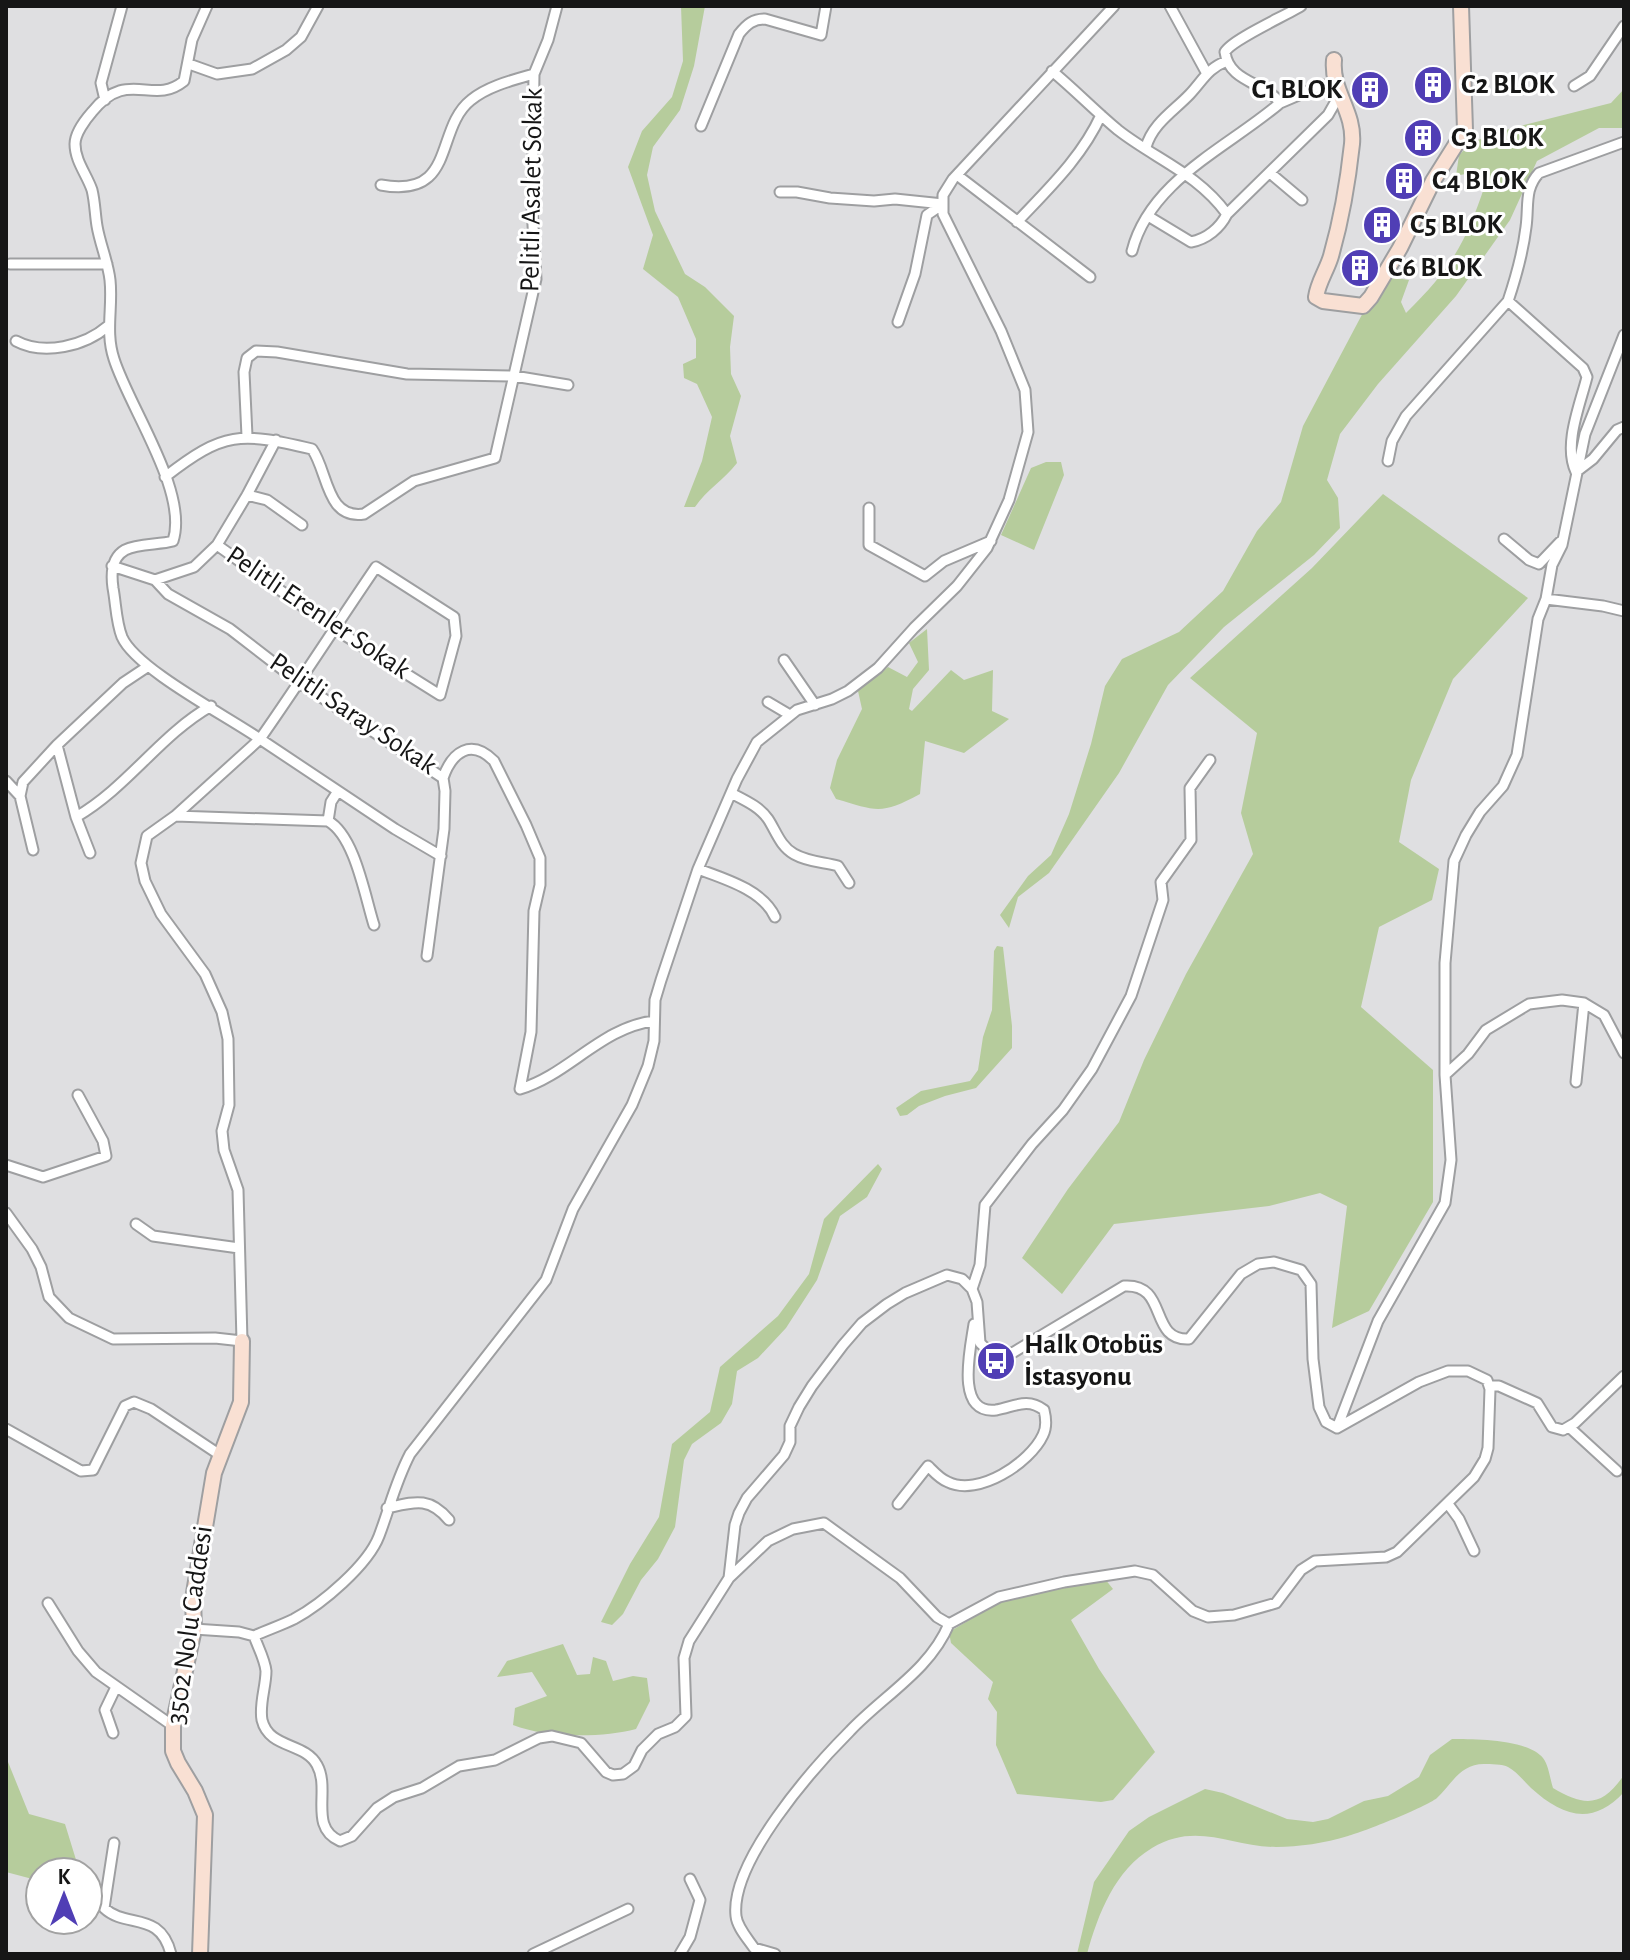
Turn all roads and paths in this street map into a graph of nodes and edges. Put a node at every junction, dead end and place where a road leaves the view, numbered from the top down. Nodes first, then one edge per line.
1 (122, 6) edge
2 (207, 6) edge
3 (318, 6) edge
4 (557, 6) edge
5 (826, 6) edge
6 (1114, 6) edge
7 (1170, 6) edge
8 (1301, 6) edge
9 (1461, 6) edge
10 (1624, 26) edge
11 (1334, 60) dead end
12 (1227, 61) junction
13 (189, 64) junction
14 (1052, 71) junction
15 (1206, 72) junction
16 (534, 74) junction
17 (1335, 86) junction
18 (1574, 86) dead end
19 (105, 100) junction
20 (1280, 103) junction
21 (1101, 115) junction
22 (701, 126) dead end
23 (1624, 142) edge
24 (1146, 147) junction
25 (1185, 173) junction
26 (1270, 173) junction
27 (957, 175) junction
28 (381, 185) dead end
29 (780, 192) dead end
30 (1302, 200) dead end
31 (943, 204) junction
32 (1227, 214) junction
33 (1148, 216) junction
34 (1017, 222) junction
35 (1132, 251) dead end
36 (10, 264) dead end
37 (107, 264) junction
38 (1090, 277) dead end
39 (1508, 301) junction
40 (898, 322) dead end
41 (108, 326) junction
42 (1624, 335) edge
43 (16, 341) dead end
44 (514, 376) junction
45 (568, 385) dead end
46 (1624, 427) edge
47 (247, 436) junction
48 (276, 440) junction
49 (1388, 461) dead end
50 (1576, 472) junction
51 (165, 477) junction
52 (247, 495) junction
53 (869, 508) dead end
54 (302, 525) dead end
55 (1504, 539) dead end
56 (1562, 539) junction
57 (991, 541) junction
58 (217, 545) junction
59 (112, 566) junction
60 (155, 580) junction
61 (1546, 599) junction
62 (1624, 611) edge
63 (333, 628) junction
64 (784, 660) dead end
65 (147, 667) junction
66 (300, 683) junction
67 (768, 702) dead end
68 (815, 705) junction
69 (211, 706) junction
70 (790, 715) junction
71 (260, 739) junction
72 (57, 745) junction
73 (1210, 760) dead end
74 (443, 778) junction
75 (6, 781) edge
76 (338, 791) junction
77 (731, 793) junction
78 (20, 796) junction
79 (175, 816) junction
80 (76, 817) junction
81 (328, 821) junction
82 (33, 850) dead end
83 (90, 853) dead end
84 (441, 856) junction
85 (698, 869) junction
86 (849, 883) dead end
87 (775, 917) dead end
88 (374, 925) dead end
89 (427, 956) dead end
90 (1584, 1003) junction
91 (654, 1021) junction
92 (1624, 1053) edge
93 (1445, 1075) junction
94 (1576, 1082) dead end
95 (78, 1095) dead end
96 (6, 1165) edge
97 (6, 1213) edge
98 (136, 1224) dead end
99 (239, 1248) junction
100 (972, 1289) junction
101 (977, 1305) junction
102 (242, 1341) junction
103 (1624, 1376) edge
104 (1489, 1386) junction
105 (1569, 1427) junction
106 (1337, 1428) junction
107 (6, 1429) edge
108 (220, 1455) junction
109 (1617, 1471) dead end
110 (898, 1504) dead end
111 (1448, 1504) junction
112 (387, 1508) junction
113 (449, 1520) dead end
114 (1474, 1551) dead end
115 (729, 1578) junction
116 (48, 1603) dead end
117 (949, 1624) junction
118 (194, 1629) junction
119 (254, 1636) junction
120 (116, 1687) junction
121 (173, 1726) junction
122 (113, 1733) dead end
123 (114, 1843) dead end
124 (690, 1879) dead end
125 (628, 1909) dead end
126 (553, 1950) edge
127 (171, 1954) edge
128 (200, 1954) edge
129 (533, 1954) edge
130 (680, 1954) edge
131 (775, 1954) edge

1 - 19 street
2 - 13 street
3 - 13 street
4 - 16 street, Pelitli Asalet Sokak
5 - 22 street
6 - 14 street
7 - 15 street
8 - 12 street
9 - 17 street
10 - 18 street
11 - 17 street
12 - 15 street
12 - 20 street
13 - 19 street
14 - 21 street
14 - 27 street
15 - 24 street
16 - 28 street
16 - 44 street, Pelitli Asalet Sokak
17 - 20 street
17 - 26 street
19 - 37 street
20 - 25 street
21 - 24 street
21 - 34 street
23 - 39 street
24 - 25 street
25 - 32 street
25 - 33 street
26 - 30 street
26 - 32 street
27 - 31 street
27 - 34 street
29 - 31 street
31 - 40 street
31 - 57 street
32 - 33 street
33 - 35 street
34 - 38 street
36 - 37 street
37 - 41 street
39 - 49 street
39 - 50 street
41 - 43 street
41 - 51 street
42 - 50 street
44 - 45 street
44 - 47 street
44 - 48 street, Pelitli Asalet Sokak
46 - 50 street
47 - 48 street, Pelitli Asalet Sokak
47 - 51 street, Pelitli Asalet Sokak
48 - 52 street, Pelitli Erenler Sokak
50 - 56 street
51 - 59 street
52 - 54 street
52 - 58 street, Pelitli Erenler Sokak
53 - 57 street
55 - 56 street
56 - 61 street
57 - 68 street
58 - 60 street
58 - 63 street, Pelitli Erenler Sokak
59 - 60 street, Pelitli Saray Sokak
59 - 65 street
60 - 66 street, Pelitli Saray Sokak
61 - 62 street
61 - 93 street
63 - 63 street, Pelitli Erenler Sokak
63 - 66 street
64 - 68 street
65 - 69 street
65 - 72 street
66 - 71 street
66 - 74 street, Pelitli Saray Sokak
67 - 70 street
68 - 70 street
69 - 71 street
69 - 80 street
70 - 77 street
71 - 76 street
71 - 79 street
72 - 78 street
72 - 80 street
73 - 100 street
74 - 84 street
74 - 91 street, Pelitli Saray Sokak
75 - 78 street
76 - 81 street
76 - 84 street
77 - 85 street
77 - 86 street
78 - 82 street
79 - 81 street
79 - 99 street
80 - 83 street
81 - 88 street
84 - 89 street
85 - 87 street
85 - 91 street
90 - 92 street
90 - 93 street
90 - 94 street
91 - 112 street
93 - 106 street
95 - 96 street
97 - 102 street
98 - 99 street
99 - 102 street
100 - 101 street
100 - 115 street
101 - 106 street
101 - 110 street
102 - 108 street, 3502 Nolu Caddesi
103 - 105 street
104 - 105 street
104 - 106 street
104 - 111 street
105 - 109 street
107 - 108 street
108 - 118 street, 3502 Nolu Caddesi
111 - 114 street
111 - 117 street
112 - 113 street
112 - 119 street
115 - 117 street
115 - 119 street
116 - 120 street
117 - 131 street
118 - 119 street
118 - 121 street, 3502 Nolu Caddesi
120 - 121 street
120 - 122 street
121 - 128 street, 3502 Nolu Caddesi
123 - 127 street
124 - 130 street
125 - 126 street
126 - 129 street

